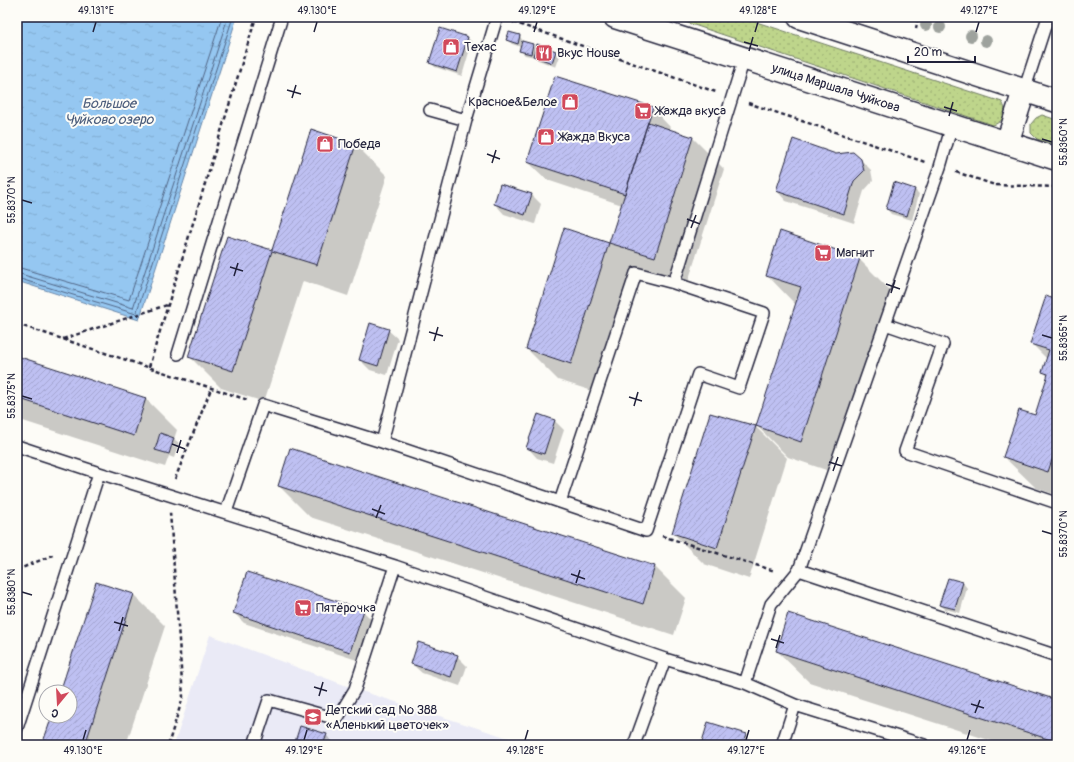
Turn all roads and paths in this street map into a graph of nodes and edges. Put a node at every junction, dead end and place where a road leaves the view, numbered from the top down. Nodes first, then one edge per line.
1 (256, 17) edge
2 (282, 17) edge
3 (497, 17) edge
4 (616, 17) edge
5 (799, 17) edge
6 (918, 17) edge
7 (1048, 17) edge
8 (510, 21) dead end
9 (916, 29) dead end
10 (744, 59) junction
11 (1024, 91) junction
12 (731, 98) junction
13 (1057, 101) edge
14 (430, 110) dead end
15 (466, 120) junction
16 (952, 125) junction
17 (1007, 143) junction
18 (1057, 160) edge
19 (940, 167) junction
20 (1057, 187) edge
21 (674, 283) junction
22 (168, 305) junction
23 (17, 324) edge
24 (885, 324) junction
25 (62, 339) junction
26 (178, 354) dead end
27 (149, 367) junction
28 (211, 389) junction
29 (263, 406) junction
30 (382, 442) junction
31 (17, 446) edge
32 (99, 473) junction
33 (168, 494) junction
34 (560, 502) junction
35 (1057, 503) edge
36 (226, 512) junction
37 (646, 531) junction
38 (76, 545) junction
39 (395, 566) junction
40 (17, 570) edge
41 (796, 573) junction
42 (1057, 656) edge
43 (665, 659) junction
44 (745, 682) junction
45 (795, 705) junction
46 (17, 728) edge
47 (168, 745) edge
48 (254, 745) edge
49 (634, 745) edge
50 (782, 745) edge
51 (924, 745) edge

1 - 22 path
2 - 26 lane
3 - 15 lane
4 - 10 main road, улица Маршала Чуйкова
5 - 11 main road
6 - 9 path
7 - 11 lane
8 - 12 path
10 - 12 lane
10 - 16 main road, улица Маршала Чуйкова
11 - 13 main road
11 - 17 main road
12 - 19 path
12 - 21 lane
14 - 15 lane
15 - 30 lane
16 - 17 main road, улица Маршала Чуйкова
16 - 19 lane
17 - 18 main road, улица Маршала Чуйкова
19 - 20 path
19 - 24 lane
21 - 34 lane
21 - 37 lane
22 - 25 path
22 - 27 path
23 - 25 path
24 - 35 lane
24 - 41 lane
25 - 27 path
27 - 28 path
28 - 29 path
28 - 33 path
29 - 30 lane
29 - 36 lane
30 - 34 lane
31 - 32 lane
32 - 33 lane
32 - 38 lane
33 - 36 lane
33 - 47 path
34 - 37 lane
36 - 39 lane
37 - 41 path
38 - 40 path
38 - 46 lane
39 - 43 lane
39 - 48 lane
41 - 42 lane
41 - 44 lane
43 - 44 lane
43 - 49 lane
44 - 45 lane
45 - 50 lane
45 - 51 lane

